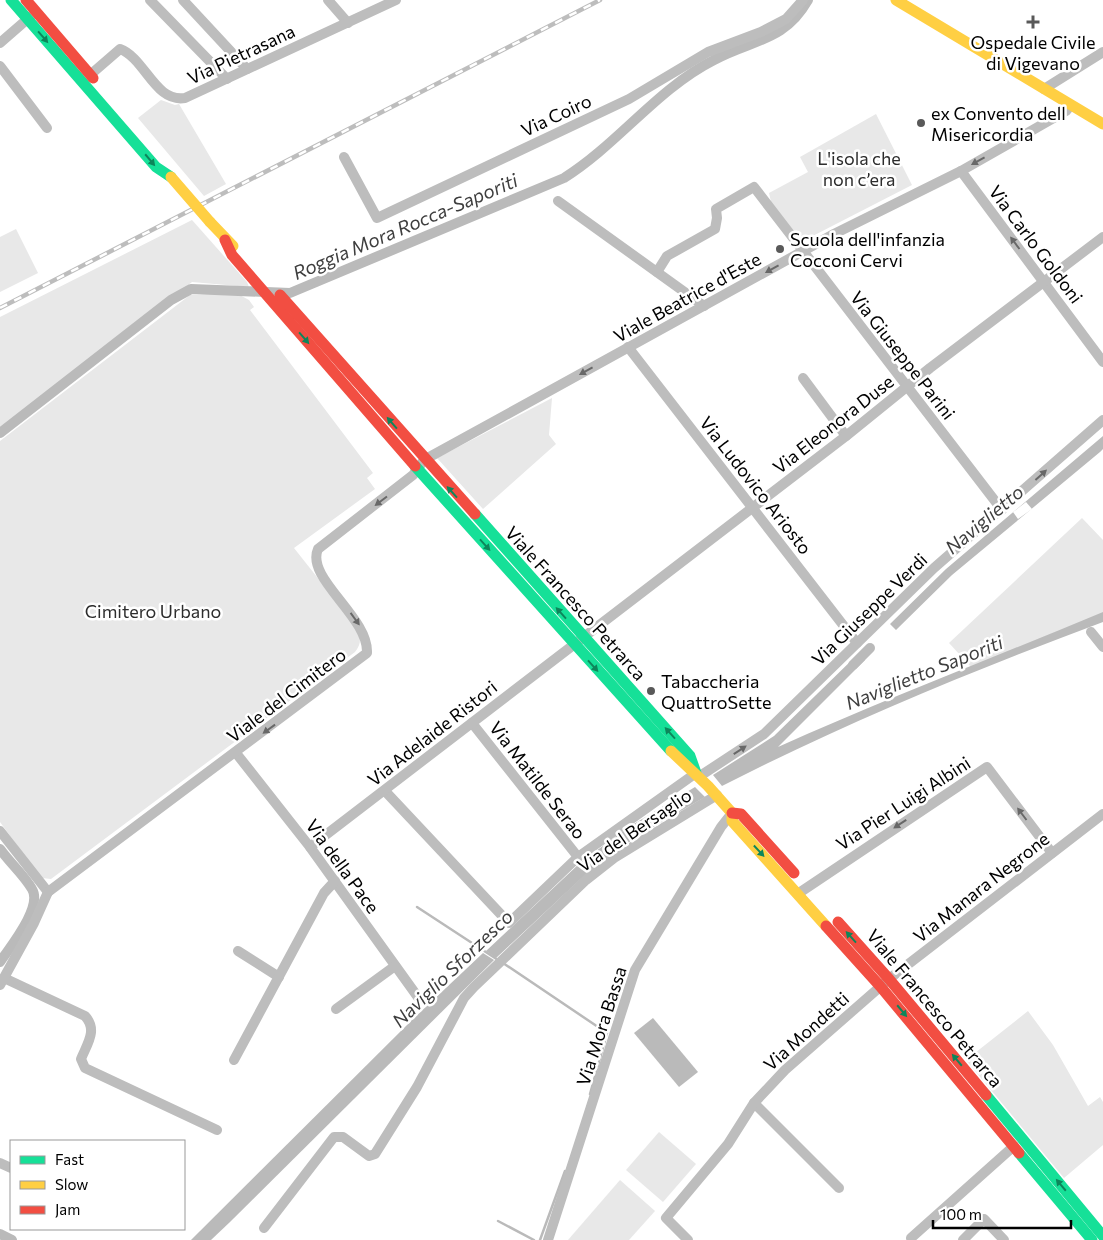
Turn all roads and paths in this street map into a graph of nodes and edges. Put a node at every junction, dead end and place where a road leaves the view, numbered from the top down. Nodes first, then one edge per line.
1 (11, 0) edge
2 (26, 0) edge
3 (150, 0) edge
4 (183, 0) edge
5 (328, 0) edge
6 (396, 0) edge
7 (802, 0) edge
8 (896, 0) edge
9 (32, 15) junction
10 (348, 23) junction
11 (0, 43) edge
12 (1103, 52) edge
13 (0, 66) edge
14 (247, 69) junction
15 (90, 75) junction
16 (226, 79) junction
17 (1044, 89) junction
18 (1071, 105) junction
19 (1103, 124) edge
20 (47, 128) dead end
21 (344, 158) dead end
22 (961, 170) junction
23 (171, 177) junction
24 (558, 201) dead end
25 (1103, 237) edge
26 (803, 252) junction
27 (656, 272) junction
28 (262, 282) junction
29 (1044, 282) junction
30 (704, 306) junction
31 (628, 347) junction
32 (1103, 362) edge
33 (803, 378) dead end
34 (907, 386) junction
35 (1103, 420) edge
36 (846, 436) junction
37 (421, 465) junction
38 (753, 507) junction
39 (1002, 510) junction
40 (1091, 632) dead end
41 (578, 640) junction
42 (857, 644) junction
43 (1103, 647) edge
44 (472, 723) junction
45 (236, 753) junction
46 (700, 777) junction
47 (385, 791) junction
48 (715, 793) junction
49 (732, 813) junction
50 (1103, 814) edge
51 (0, 831) edge
52 (310, 847) junction
53 (1052, 853) junction
54 (578, 858) junction
55 (334, 881) junction
56 (802, 890) junction
57 (48, 892) junction
58 (238, 951) dead end
59 (395, 966) junction
60 (279, 977) junction
61 (2, 981) edge
62 (885, 982) junction
63 (420, 1000) dead end
64 (336, 1008) dead end
65 (234, 1060) dead end
66 (754, 1103) junction
67 (218, 1130) dead end
68 (1014, 1146) junction
69 (839, 1188) dead end
70 (264, 1228) dead end
71 (1082, 1235) edge
72 (1103, 1236) edge
73 (911, 1238) dead end
74 (548, 1240) edge
75 (688, 1240) edge
76 (963, 1240) edge
77 (1004, 1240) edge
78 (1092, 1240) edge

1 - 9 main road
2 - 9 main road
3 - 16 street
4 - 14 street
5 - 10 street
6 - 10 street, Via Pietrasana
7 - 21 street, Via Coiro
8 - 17 main road
9 - 11 street
9 - 15 main road
9 -> 23 main road
10 - 14 street, Via Pietrasana
12 - 17 street
13 - 20 street
14 - 16 street, Via Pietrasana
15 - 16 street, Via Pietrasana
15 - 23 main road
17 - 18 main road
18 - 19 main road
18 -> 22 street, Viale Beatrice d'Este
22 - 26 street, Viale Beatrice d'Este
29 -> 22 street, Via Carlo Goldoni
23 - 28 main road, bridge
24 - 27 street
25 - 29 street, Via Eleonora Duse
26 - 27 street, Via Giuseppe Parini
26 -> 30 street, Viale Beatrice d'Este
26 - 34 street, Via Giuseppe Parini
27 - 30 street
37 -> 28 main road
28 -> 37 main road
29 - 32 street, Via Carlo Goldoni
29 - 34 street, Via Eleonora Duse
30 - 31 street, Viale Beatrice d'Este
31 -> 37 street, Viale Beatrice d'Este
31 - 38 street, Via Ludovico Ariosto
33 - 36 street
34 - 36 street, Via Eleonora Duse
34 - 39 street, Via Giuseppe Parini
39 -> 35 street, Via Giuseppe Verdi
36 - 38 street, Via Eleonora Duse
37 - 41 main road, Viale Francesco Petrarca
37 -> 45 street, Viale del Cimitero
38 - 41 street, Via Eleonora Duse
38 - 42 street, Via Ludovico Ariosto
39 - 42 street, Via Giuseppe Verdi
40 - 43 street
41 - 44 street, Via Adelaide Ristori
41 - 46 main road, Viale Francesco Petrarca
46 -> 42 street, Via Giuseppe Verdi
44 - 47 street, Via Adelaide Ristori
44 - 54 street, Via Matilde Serao
45 - 52 street, Via della Pace
45 - 57 street, Viale del Cimitero
46 - 48 main road, Viale Francesco Petrarca
46 - 54 street, Via Giuseppe Verdi
47 - 52 street, Via Adelaide Ristori
47 - 54 street, Via Giuseppe Verdi
48 - 49 main road, Viale Francesco Petrarca
48 - 70 street, Via del Bersaglio
49 - 56 main road, Viale Francesco Petrarca
49 - 74 street, Via Mora Bassa
50 - 53 street, Via Manara Negrone
51 - 57 street
52 - 55 street, Via della Pace
53 -> 56 street, Via Pier Luigi Albini
53 - 62 street, Via Manara Negrone
55 - 59 street, Via della Pace
55 - 60 street
56 - 62 main road, Viale Francesco Petrarca
57 - 61 street
58 - 60 street
59 - 63 street, Via della Pace
59 - 64 street
60 - 65 street
61 - 67 street
62 - 66 street, Via Mondetti
62 -> 68 main road, Viale Francesco Petrarca
72 -> 62 main road, Viale Francesco Petrarca
66 - 69 street
66 - 75 street, Via Mondetti
68 - 71 main road, Viale Francesco Petrarca
68 - 73 street
71 - 78 main road, Viale Francesco Petrarca
76 - 77 street

